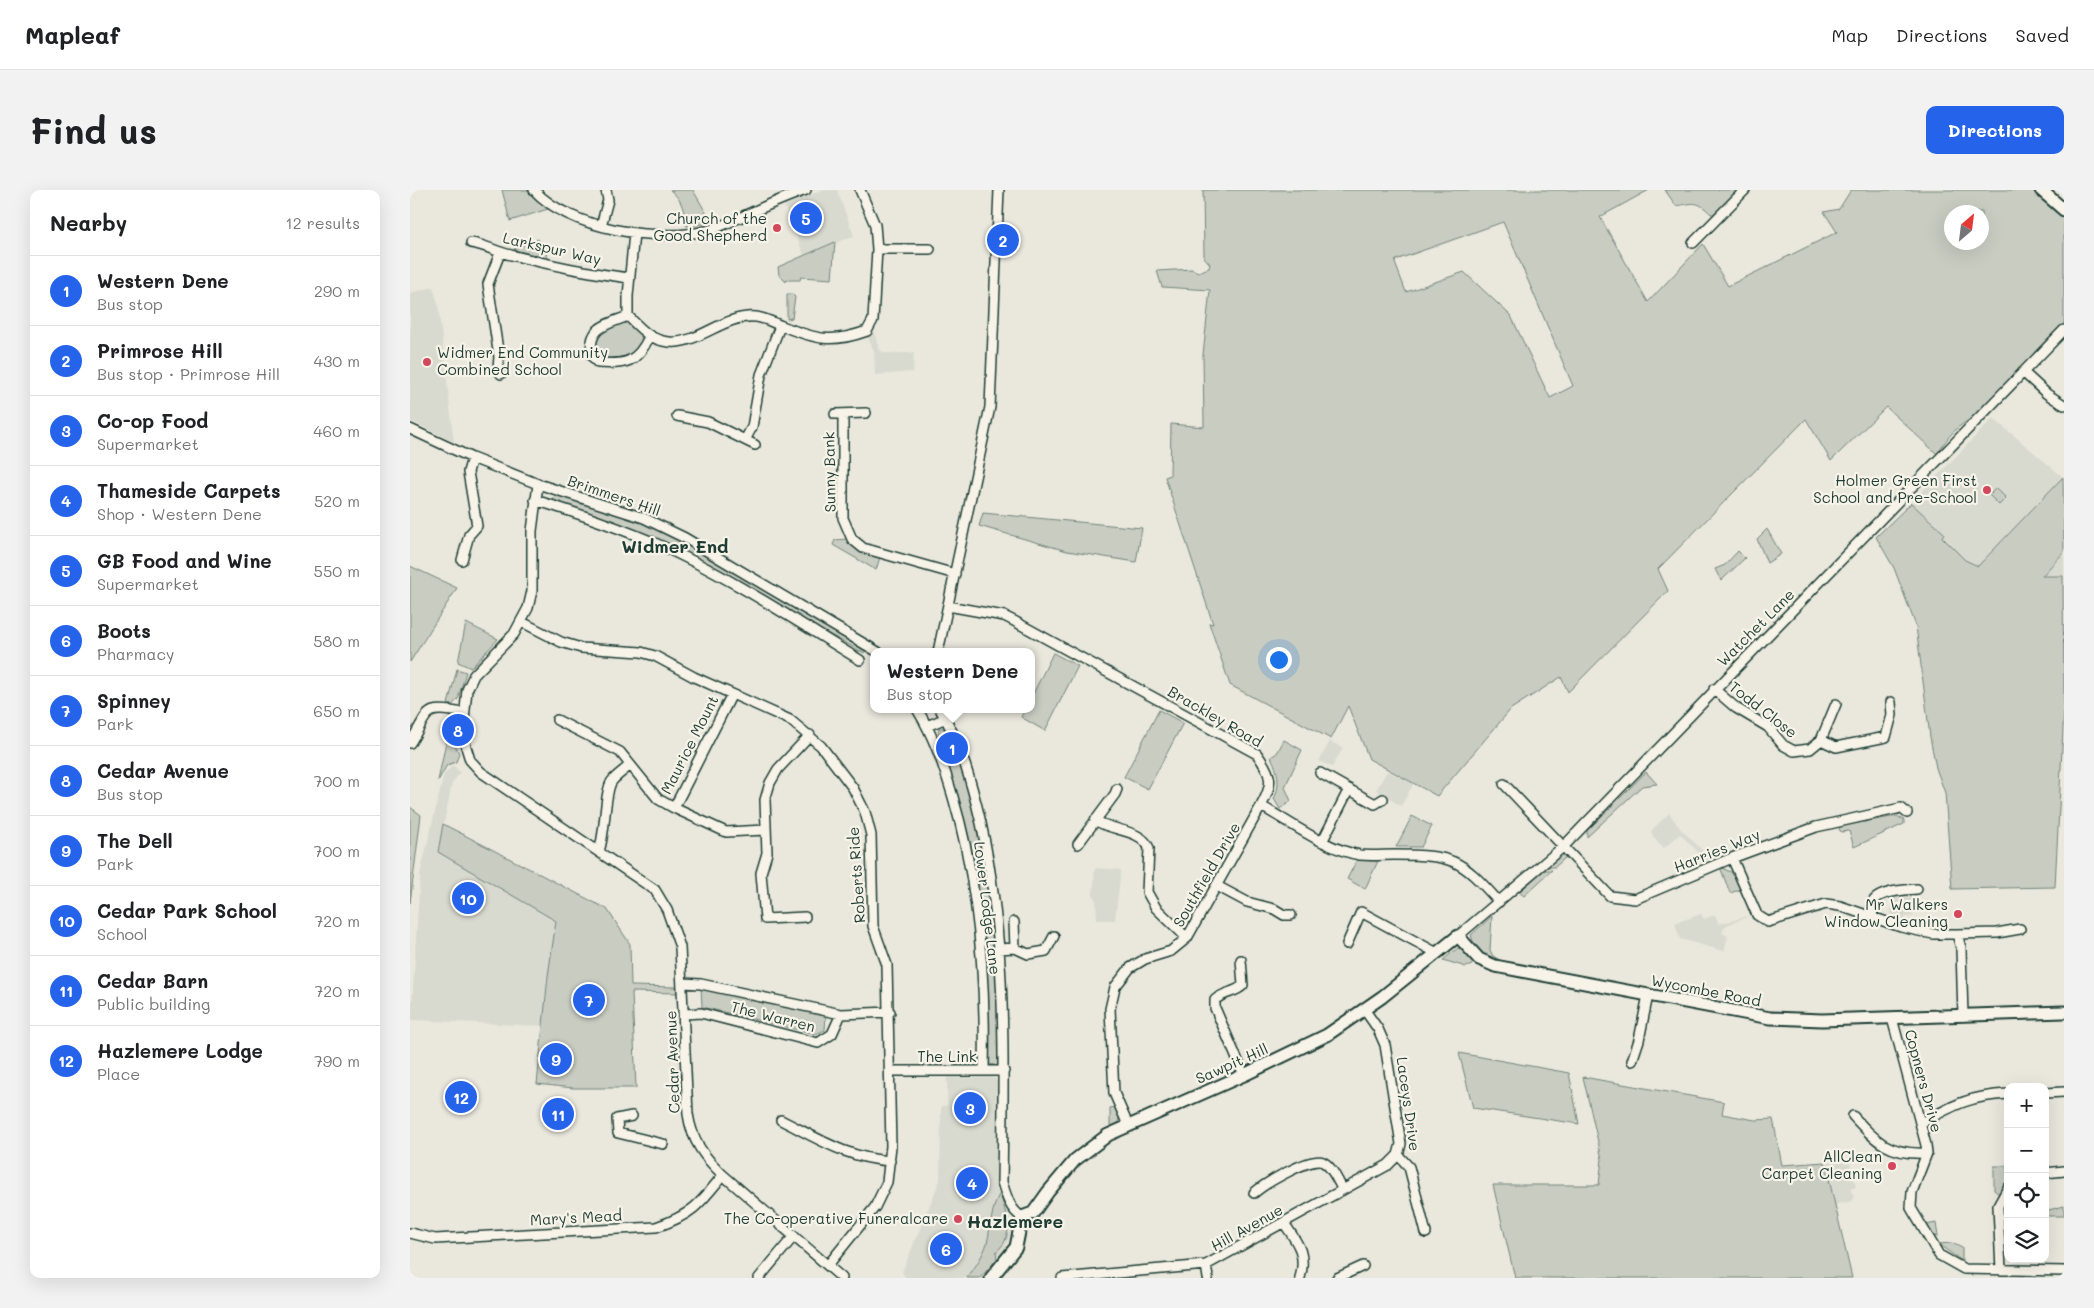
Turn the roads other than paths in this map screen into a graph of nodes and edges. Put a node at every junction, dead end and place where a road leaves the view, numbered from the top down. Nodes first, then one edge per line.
1 (534, 190) edge
2 (606, 190) edge
3 (806, 190) edge
4 (860, 190) edge
5 (999, 190) edge
6 (1745, 190) edge
7 (2042, 190) edge
8 (788, 193) edge
9 (2064, 210) edge
10 (601, 226) junction
11 (634, 233) junction
12 (470, 243) dead end
13 (1693, 244) dead end
14 (877, 249) junction
15 (930, 249) dead end
16 (500, 253) junction
17 (629, 278) junction
18 (628, 316) junction
19 (780, 326) junction
20 (2064, 330) edge
21 (649, 337) junction
22 (2023, 372) junction
23 (501, 374) dead end
24 (2064, 405) edge
25 (866, 413) dead end
26 (676, 416) dead end
27 (410, 429) edge
28 (745, 440) junction
29 (755, 445) dead end
30 (472, 458) junction
31 (538, 484) junction
32 (536, 500) junction
33 (462, 560) dead end
34 (955, 574) junction
35 (948, 606) junction
36 (522, 622) junction
37 (871, 648) edge
38 (939, 648) edge
39 (860, 660) dead end
40 (1714, 689) junction
41 (732, 694) junction
42 (1891, 702) dead end
43 (1836, 704) dead end
44 (464, 713) junction
45 (919, 713) edge
46 (943, 713) edge
47 (946, 718) junction
48 (558, 720) dead end
49 (927, 726) junction
50 (810, 735) junction
51 (1821, 740) junction
52 (410, 743) edge
53 (630, 765) junction
54 (1320, 773) dead end
55 (1504, 784) dead end
56 (1117, 789) dead end
57 (1349, 790) junction
58 (1383, 799) dead end
59 (1261, 806) junction
60 (674, 808) junction
61 (1905, 808) dead end
62 (1095, 820) junction
63 (766, 830) junction
64 (1322, 840) junction
65 (1078, 844) dead end
66 (1564, 846) junction
67 (599, 851) junction
68 (1732, 858) junction
69 (1217, 886) junction
70 (1916, 889) dead end
71 (1499, 902) junction
72 (1291, 915) dead end
73 (805, 917) dead end
74 (1873, 918) junction
75 (1014, 922) dead end
76 (2020, 929) dead end
77 (1957, 934) junction
78 (1054, 936) dead end
79 (1458, 936) junction
80 (1187, 938) junction
81 (1347, 944) dead end
82 (998, 948) junction
83 (1015, 948) junction
84 (1437, 953) junction
85 (1241, 960) dead end
86 (683, 983) junction
87 (1648, 995) junction
88 (1364, 1010) junction
89 (890, 1012) junction
90 (2064, 1012) edge
91 (685, 1014) junction
92 (841, 1014) junction
93 (1962, 1016) junction
94 (1892, 1018) junction
95 (1632, 1061) dead end
96 (984, 1070) junction
97 (890, 1071) junction
98 (1004, 1071) junction
99 (1244, 1075) junction
100 (2064, 1092) edge
101 (2049, 1093) edge
102 (2004, 1094) edge
103 (632, 1116) dead end
104 (1853, 1116) dead end
105 (781, 1120) dead end
106 (1921, 1123) junction
107 (1128, 1125) junction
108 (662, 1144) dead end
109 (1927, 1152) junction
110 (1398, 1155) junction
111 (890, 1160) junction
112 (2064, 1170) edge
113 (2049, 1172) edge
114 (723, 1175) junction
115 (1343, 1190) junction
116 (1254, 1193) dead end
117 (2004, 1195) edge
118 (1022, 1217) junction
119 (1284, 1223) junction
120 (1426, 1233) dead end
121 (410, 1234) edge
122 (794, 1236) junction
123 (828, 1265) junction
124 (1206, 1265) junction
125 (1363, 1266) dead end
126 (2001, 1270) junction
127 (2064, 1271) edge
128 (2027, 1274) edge
129 (759, 1278) edge
130 (842, 1278) edge
131 (991, 1278) edge
132 (1062, 1278) edge
133 (1208, 1278) edge
134 (1300, 1278) edge
135 (1337, 1278) edge

1 - 10 street
2 - 10 street
3 - 8 street
4 - 14 street
5 - 34 street
6 - 13 street
7 - 9 street
8 - 11 street
10 - 11 street
11 - 17 street
12 - 16 street, Larkspur Way
14 - 15 street
14 - 19 street
16 - 17 street, Larkspur Way
16 - 23 street
17 - 18 street
18 - 21 street
18 - 21 street
19 - 21 street
19 - 28 street
20 - 22 street, Watchet Lane
22 - 24 street
22 - 40 street, Watchet Lane
25 - 34 street, Sunny Bank
26 - 28 street
27 - 30 street, Brimmers Hill
28 - 29 street
30 - 31 street, Brimmers Hill
30 - 33 street
31 - 32 street, Cedar Avenue
31 - 37 street, Brimmers Hill
32 - 36 street, Cedar Avenue
32 - 39 street
34 - 35 street
35 - 38 street
35 - 59 street, Brackley Road
36 - 41 street, Roberts Ride
36 - 44 street, Cedar Avenue
40 - 51 street, Todd Close
40 - 66 street, Watchet Lane
41 - 50 street, Roberts Ride
41 - 60 street, Maurice Mount
42 - 51 street
43 - 51 street
44 - 52 street
44 - 67 street, Cedar Avenue
45 - 49 street, Lower Lodge Lane
46 - 47 street
47 - 49 street
47 - 82 street
48 - 53 street
49 - 96 street, Lower Lodge Lane
50 - 63 street
50 - 89 street, Roberts Ride
53 - 60 street
53 - 67 street
54 - 57 street
55 - 66 street, Harries Way
56 - 62 street
57 - 58 street
57 - 64 street
59 - 64 street
59 - 69 street, Southfield Drive
60 - 63 street
61 - 68 street, Harries Way
62 - 65 street
62 - 80 street
63 - 73 street
64 - 71 street
66 - 68 street, Harries Way
66 - 71 street, Watchet Lane
67 - 86 street, Cedar Avenue
68 - 74 street
69 - 72 street
69 - 80 street, Southfield Drive
70 - 74 street
71 - 79 street, Watchet Lane
74 - 77 street
75 - 83 street
76 - 77 street
77 - 93 street
78 - 83 street
79 - 84 street, Sawpit Hill
79 - 87 street, Wycombe Road
80 - 107 street, Southfield Drive
81 - 84 street
82 - 83 street
82 - 98 street
84 - 88 street, Sawpit Hill
85 - 99 street
86 - 91 street, Cedar Avenue
86 - 92 street, The Warren
87 - 94 street, Wycombe Road
87 - 95 street
88 - 99 street, Sawpit Hill
88 - 110 street, Laceys Drive
89 - 92 street, The Warren
89 - 97 street, Roberts Ride
90 - 93 street, Wycombe Road
91 - 92 street, The Warren
91 - 114 street, Cedar Avenue
93 - 94 street, Wycombe Road
94 - 106 street, Copners Drive
96 - 97 street, The Link
96 - 98 street, The Link
97 - 111 street, Roberts Ride
98 - 118 street
99 - 107 street, Sawpit Hill
100 - 101 street
102 - 106 street
103 - 108 street
104 - 109 street
105 - 111 street
106 - 109 street, Copners Drive
107 - 118 street, Sawpit Hill
109 - 126 street, Copners Drive
110 - 115 street, Hill Avenue
110 - 120 street, Laceys Drive
111 - 123 street, Roberts Ride
112 - 113 street
114 - 121 street, Mary's Mead
114 - 122 street, Cedar Avenue
115 - 116 street
115 - 119 street, Hill Avenue
117 - 126 street
118 - 131 street
119 - 124 street, Hill Avenue
119 - 134 street
122 - 123 street, Cedar Avenue
122 - 129 street
123 - 130 street, Cedar Avenue
124 - 132 street, Hill Avenue
124 - 133 street
125 - 135 street
126 - 128 street, Copners Drive
127 - 128 street, Copners Drive

